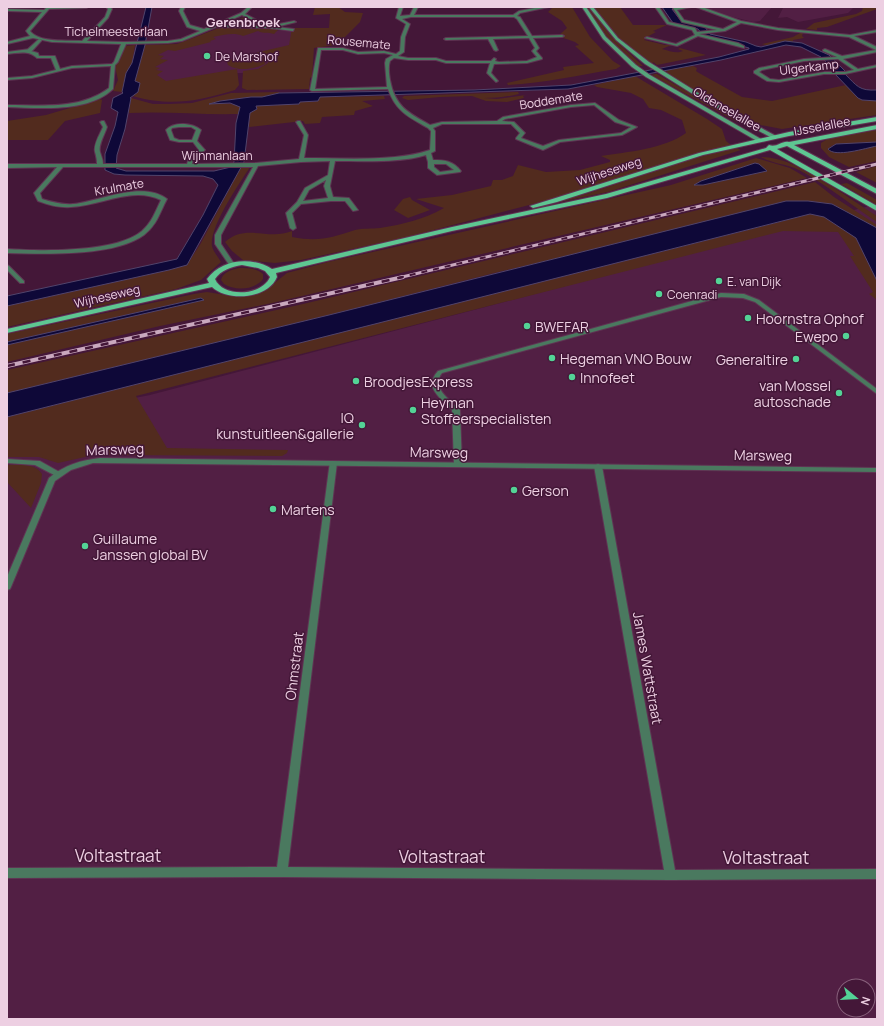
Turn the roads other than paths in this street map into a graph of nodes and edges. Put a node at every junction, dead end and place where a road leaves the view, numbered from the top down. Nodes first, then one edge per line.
1 (86, 7) edge
2 (108, 7) edge
3 (183, 7) edge
4 (250, 7) edge
5 (401, 7) edge
6 (416, 7) edge
7 (547, 7) edge
8 (584, 7) edge
9 (591, 7) edge
10 (655, 7) edge
11 (689, 7) edge
12 (698, 7) edge
13 (48, 8) edge
14 (7, 10) edge
15 (242, 14) junction
16 (411, 16) junction
17 (514, 16) junction
18 (398, 18) junction
19 (294, 22) dead end
20 (740, 22) junction
21 (214, 26) junction
22 (269, 27) junction
23 (204, 30) junction
24 (293, 30) dead end
25 (722, 31) junction
26 (877, 31) edge
27 (698, 34) junction
28 (729, 34) dead end
29 (562, 36) dead end
30 (850, 36) junction
31 (33, 37) junction
32 (529, 37) junction
33 (490, 38) junction
34 (648, 38) dead end
35 (446, 39) dead end
36 (40, 40) junction
37 (83, 42) junction
38 (7, 43) edge
39 (124, 43) junction
40 (743, 47) dead end
41 (28, 50) junction
42 (496, 50) dead end
43 (825, 50) dead end
44 (877, 50) edge
45 (7, 53) edge
46 (395, 56) junction
47 (840, 57) junction
48 (493, 60) junction
49 (113, 65) junction
50 (877, 66) edge
51 (856, 69) junction
52 (59, 71) junction
53 (7, 80) edge
54 (496, 81) dead end
55 (390, 89) junction
56 (7, 106) edge
57 (877, 120) edge
58 (102, 122) dead end
59 (298, 122) dead end
60 (498, 122) junction
61 (430, 127) junction
62 (877, 128) edge
63 (774, 137) junction
64 (194, 140) junction
65 (759, 140) junction
66 (788, 144) junction
67 (772, 148) junction
68 (428, 153) junction
69 (300, 160) junction
70 (333, 160) junction
71 (431, 162) junction
72 (189, 164) junction
73 (62, 165) junction
74 (256, 165) junction
75 (7, 166) edge
76 (101, 166) junction
77 (330, 176) junction
78 (877, 192) edge
79 (330, 199) junction
80 (299, 203) junction
81 (877, 209) edge
82 (355, 210) dead end
83 (293, 228) dead end
84 (452, 230) junction
85 (7, 251) edge
86 (232, 265) junction
87 (7, 267) edge
88 (271, 272) junction
89 (22, 282) dead end
90 (212, 285) junction
91 (7, 331) edge
92 (877, 392) edge
93 (7, 461) edge
94 (333, 463) junction
95 (458, 465) junction
96 (598, 466) junction
97 (877, 470) edge
98 (58, 474) junction
99 (7, 587) edge
100 (282, 872) junction
101 (7, 873) edge
102 (877, 874) edge
103 (670, 875) junction

1 - 13 street
2 - 37 street
3 - 23 street
4 - 15 street, Tichelmeesterlaan
5 - 18 street
6 - 16 street
7 - 17 street
8 - 65 main road, Oldeneelallee
9 - 63 main road, Oldeneelallee
10 - 27 street
11 - 25 street
12 - 20 street
13 - 14 street
13 - 31 street
15 - 21 street, Tichelmeesterlaan
15 - 22 street
16 - 17 street
16 - 18 street
17 - 32 street
18 - 46 street
19 - 22 street
20 - 25 street
20 - 30 street
21 - 22 street
21 - 23 street, Tichelmeesterlaan
22 - 24 street
23 - 39 street, Tichelmeesterlaan
25 - 27 street
25 - 28 street
26 - 30 street
27 - 34 street
27 - 40 street
29 - 32 street
30 - 44 street
31 - 36 street, Tichelmeesterlaan
31 - 38 street
32 - 33 street
32 - 48 street
33 - 35 street
33 - 42 street
36 - 37 street, Tichelmeesterlaan
36 - 41 street
37 - 39 street, Tichelmeesterlaan
39 - 49 street
41 - 45 street
41 - 52 street
43 - 47 street, Ulgerkamp
44 - 47 street, Ulgerkamp
46 - 48 street
46 - 55 street
46 - 55 street, Rousemate
47 - 51 street, Ulgerkamp
47 - 51 street, Ulgerkamp
48 - 54 street
49 - 52 street
49 - 56 street
50 - 51 street, Ulgerkamp
52 - 53 street
55 - 61 street
57 - 63 main road, IJsselallee
58 - 76 street
59 - 69 street
60 - 60 street, Boddemate
60 - 61 street, Boddemate
61 - 68 street
62 - 66 main road, IJsselallee
63 - 65 main road, Wijheseweg
63 - 66 main road, Oldeneelallee
64 - 64 street
64 - 72 street
65 - 67 main road, Oldeneelallee
65 - 84 main road, Wijheseweg
66 - 67 main road, IJsselallee
66 - 78 main road, Oldeneelallee
67 - 81 main road, Oldeneelallee
67 - 84 main road, Wijheseweg
68 - 70 street, Wijnmanlaan
68 - 71 street
69 - 70 street, Wijnmanlaan
69 - 74 street, Wijnmanlaan
70 - 77 street
71 - 71 street
72 - 74 street, Wijnmanlaan
72 - 76 street, Wijnmanlaan
73 - 75 street, Wijnmanlaan
73 - 76 street, Wijnmanlaan
73 - 85 street, Krulmate
74 - 86 street
77 - 79 street
77 - 80 street
79 - 80 street
79 - 82 street
80 - 83 street
84 - 88 main road, Wijheseweg
86 - 88 main road
86 - 90 main road
87 - 89 street
88 - 90 main road
90 - 91 main road, Wijheseweg
92 - 95 street
93 - 98 street
94 - 95 street, Marsweg
94 - 98 street, Marsweg
94 - 100 street, Ohmstraat
95 - 96 street, Marsweg
96 - 97 street, Marsweg
96 - 103 street, James Wattstraat
98 - 99 street
100 - 101 street, Voltastraat
100 - 103 street, Voltastraat
102 - 103 street, Voltastraat

